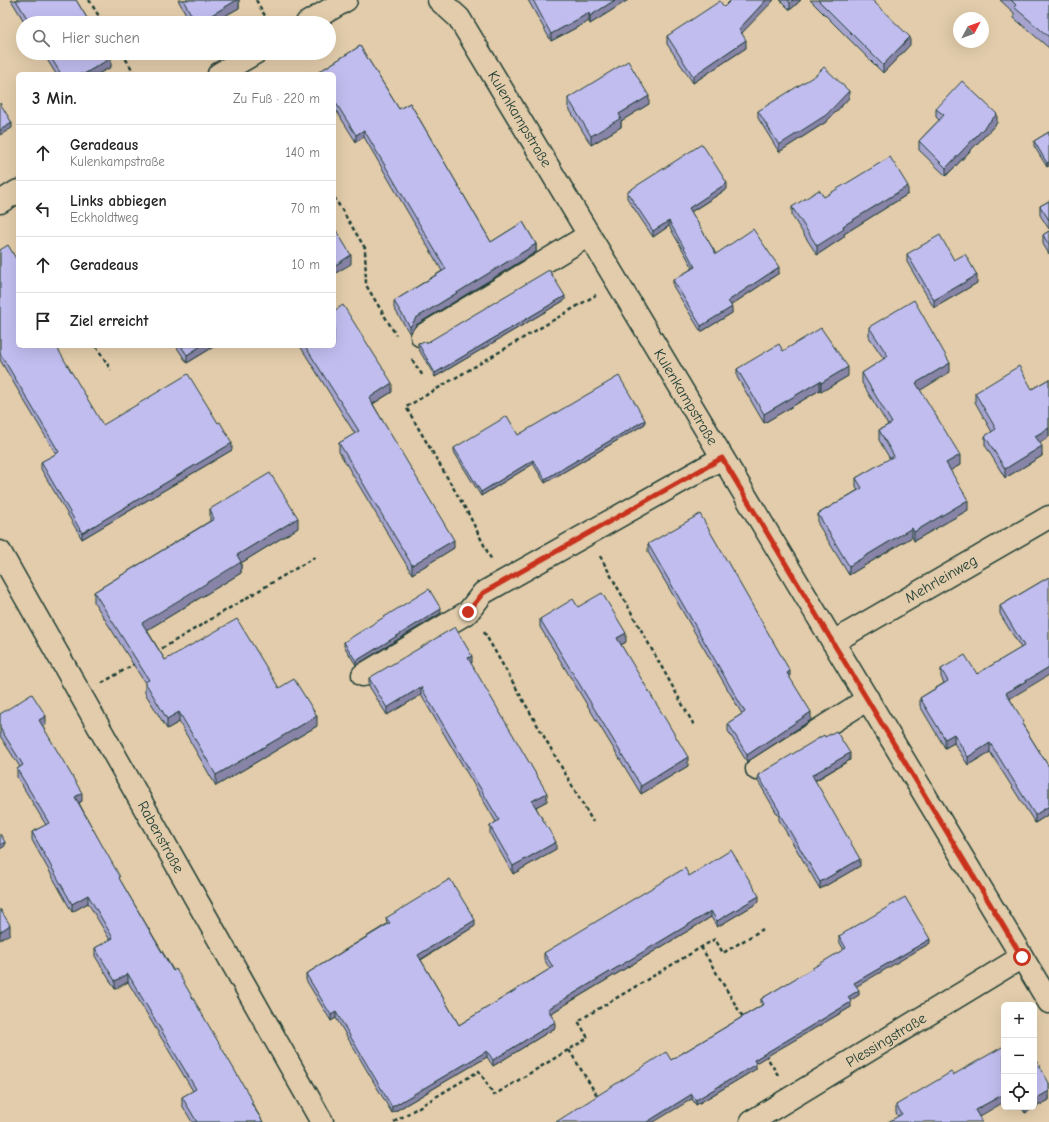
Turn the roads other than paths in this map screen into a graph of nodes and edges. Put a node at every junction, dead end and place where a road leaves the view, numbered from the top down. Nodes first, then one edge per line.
1 (346, 0) edge
2 (439, 0) edge
3 (318, 16) edge
4 (243, 60) edge
5 (222, 72) edge
6 (589, 235) junction
7 (422, 336) dead end
8 (722, 458) junction
9 (1049, 517) edge
10 (0, 552) edge
11 (833, 642) junction
12 (363, 675) dead end
13 (868, 699) junction
14 (757, 769) dead end
15 (1022, 957) junction
16 (1049, 1002) edge
17 (322, 1122) edge
18 (751, 1122) edge

1 - 3 street
2 - 6 street, Kulenkampstraße
4 - 5 street
6 - 7 street
6 - 8 street, Kulenkampstraße
8 - 11 street, Kulenkampstraße
8 - 12 street
9 - 11 street, Mehrleinweg
10 - 17 street, Rabenstraße
11 - 13 street, Kulenkampstraße
13 - 14 street
13 - 15 street, Kulenkampstraße
15 - 16 street, Kulenkampstraße
15 - 18 street, Plessingstraße

